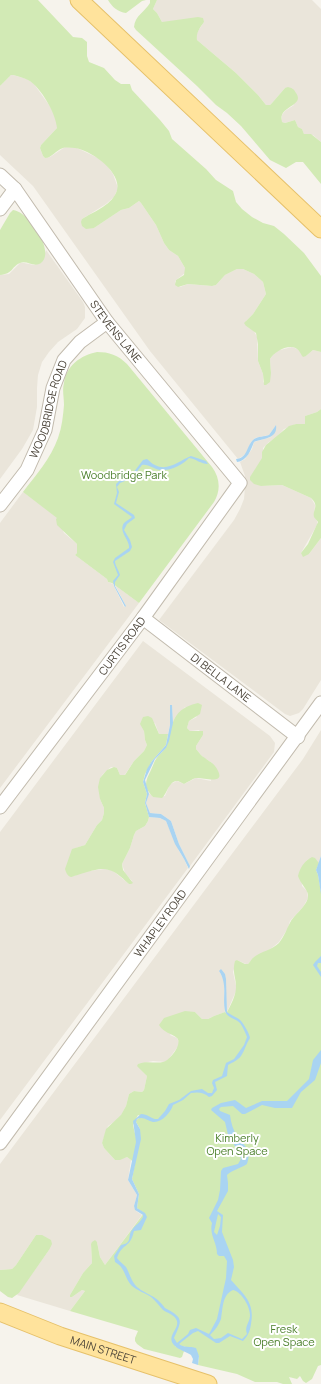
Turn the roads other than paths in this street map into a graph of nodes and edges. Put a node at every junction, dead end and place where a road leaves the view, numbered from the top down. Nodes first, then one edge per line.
1 (79, 0) edge
2 (0, 175) edge
3 (15, 189) junction
4 (0, 209) edge
5 (321, 229) edge
6 (107, 322) junction
7 (240, 482) joint
8 (0, 505) edge
9 (143, 618) junction
10 (321, 704) edge
11 (298, 737) junction
12 (0, 806) edge
13 (0, 1143) edge
14 (0, 1312) edge
15 (208, 1384) edge

1 - 5 main road
2 - 3 street, STEVENS LANE
3 - 4 street
3 - 6 street, STEVENS LANE
6 - 7 street, STEVENS LANE
6 - 8 street, WOODBRIDGE ROAD
7 - 9 street, CURTIS ROAD
9 - 11 street, DI BELLA LANE
9 - 12 street, CURTIS ROAD
10 - 11 street, WHAPLEY ROAD
11 - 13 street, WHAPLEY ROAD
14 - 15 main road, MAIN STREET

